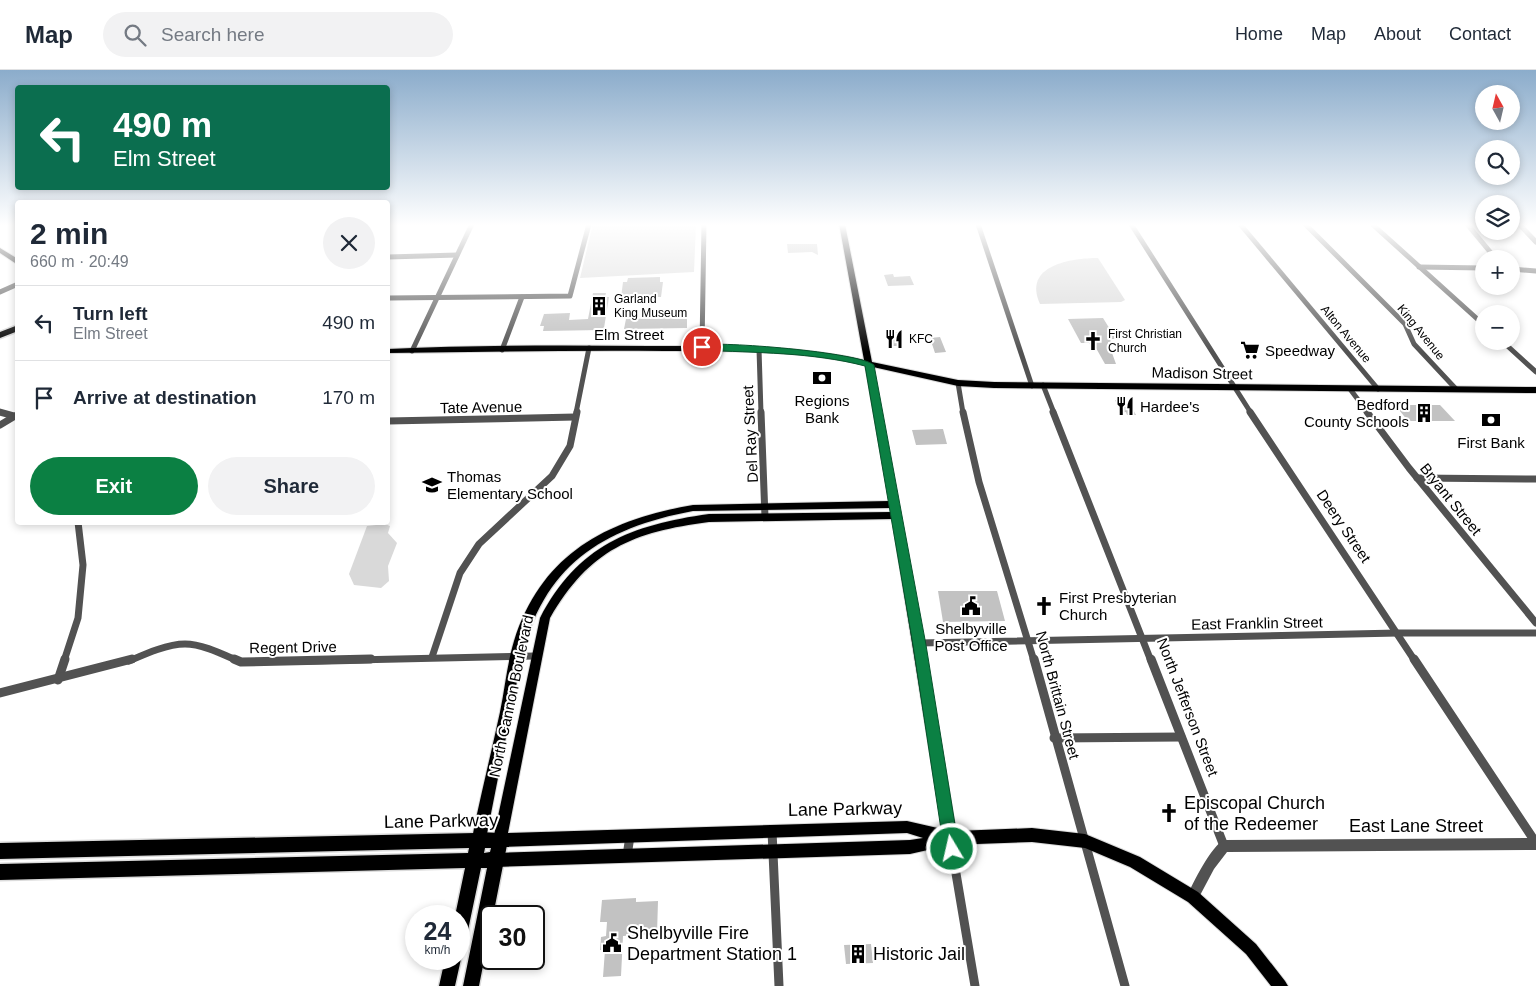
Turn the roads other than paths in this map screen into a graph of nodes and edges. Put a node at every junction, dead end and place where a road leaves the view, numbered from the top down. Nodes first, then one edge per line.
1 (451, 267) edge
2 (578, 267) edge
3 (703, 267) edge
4 (850, 267) edge
5 (992, 267) edge
6 (1158, 267) edge
7 (1276, 267) edge
8 (1348, 267) edge
9 (1420, 267) edge
10 (1443, 267) edge
11 (1475, 268) edge
12 (1520, 270) edge
13 (1536, 271) edge
14 (15, 285) edge
15 (0, 292) edge
16 (522, 297) junction
17 (390, 298) edge
18 (438, 298) junction
19 (1475, 317) edge
20 (15, 329) edge
21 (15, 334) edge
22 (0, 336) edge
23 (0, 340) edge
24 (702, 347) junction
25 (589, 348) junction
26 (759, 349) junction
27 (412, 350) junction
28 (502, 350) junction
29 (1512, 350) edge
30 (390, 351) edge
31 (870, 365) junction
32 (1536, 372) edge
33 (958, 383) junction
34 (1043, 385) junction
35 (1032, 386) junction
36 (1234, 387) junction
37 (1350, 388) junction
38 (1378, 389) junction
39 (1456, 390) junction
40 (1536, 390) edge
41 (0, 412) edge
42 (15, 416) edge
43 (15, 417) edge
44 (575, 417) junction
45 (390, 421) edge
46 (0, 425) edge
47 (1417, 478) junction
48 (1536, 479) edge
49 (766, 506) junction
50 (894, 509) junction
51 (765, 517) junction
52 (78, 525) edge
53 (1536, 623) edge
54 (1536, 632) edge
55 (1398, 633) junction
56 (1143, 639) junction
57 (1028, 642) junction
58 (919, 643) junction
59 (517, 656) junction
60 (536, 656) junction
61 (432, 657) junction
62 (58, 680) junction
63 (0, 693) edge
64 (1054, 738) junction
65 (1181, 738) junction
66 (772, 831) junction
67 (630, 836) junction
68 (950, 838) junction
69 (479, 839) junction
70 (500, 840) junction
71 (1084, 841) junction
72 (1536, 844) edge
73 (1224, 846) junction
74 (0, 851) edge
75 (773, 852) junction
76 (628, 856) junction
77 (496, 860) junction
78 (475, 861) junction
79 (0, 872) edge
80 (1193, 897) junction
81 (465, 905) edge
82 (451, 970) edge
83 (447, 986) edge
84 (471, 986) edge
85 (779, 986) edge
86 (975, 986) edge
87 (1125, 986) edge
88 (1280, 986) edge

1 - 18 street
2 - 16 street
3 - 24 street
4 - 31 main road
5 - 35 street
6 - 36 street, Deery Street
7 - 38 street, Alton Avenue
8 - 39 street, King Avenue
9 - 19 street
10 - 11 street
12 - 13 street
14 - 15 street
16 - 18 street
16 - 28 street
17 - 18 street
18 - 27 street
20 - 22 highway
21 - 23 highway
24 - 25 main road, Elm Street
24 - 26 main road, Elm Street
25 - 28 main road, Elm Street
25 - 44 street
26 - 31 main road, Elm Street
26 - 49 street, Del Ray Street
27 - 28 main road, Elm Street
27 - 30 main road, Elm Street
29 - 32 street
31 - 33 main road, Madison Street
31 - 50 main road
33 - 35 main road, Madison Street
33 - 57 street, North Brittain Street
34 - 35 main road, Madison Street
34 - 36 main road, Madison Street
34 - 56 street, North Jefferson Street
36 - 37 main road, Madison Street
36 - 55 street, Deery Street
37 - 38 main road, Madison Street
37 - 47 street, Bryant Street
38 - 39 main road, Madison Street
39 - 40 main road, Madison Street
41 - 42 street
43 - 46 street
44 - 45 street, Tate Avenue
44 - 61 street
47 - 48 street
47 - 53 street, Bryant Street
49 - 50 main road, North Cannon Boulevard
49 - 51 street, Del Ray Street
49 - 59 main road, North Cannon Boulevard
50 - 51 main road, North Cannon Boulevard
50 - 58 main road
51 - 60 main road, North Cannon Boulevard
52 - 62 street
54 - 55 street, East Franklin Street
55 - 56 street, East Franklin Street
55 - 72 street, Deery Street
56 - 57 street, East Franklin Street
56 - 65 street, North Jefferson Street
57 - 58 street, East Franklin Street
57 - 64 street, North Brittain Street
58 - 68 main road
59 - 60 street, Regent Drive
59 - 61 street, Regent Drive
59 - 69 main road, North Cannon Boulevard
60 - 70 main road, North Cannon Boulevard
61 - 62 street, Regent Drive
62 - 63 street, Regent Drive
64 - 65 street
64 - 71 street, North Brittain Street
65 - 73 street, North Jefferson Street
66 - 67 main road, Lane Parkway
66 - 68 main road, Lane Parkway
66 - 75 street
67 - 70 main road, Lane Parkway
67 - 76 street
68 - 71 main road
68 - 75 main road
68 - 86 street
69 - 70 highway, Lane Parkway
69 - 74 highway, Lane Parkway
69 - 78 highway, North Cannon Boulevard
70 - 77 highway, North Cannon Boulevard
71 - 80 main road
71 - 87 street, North Brittain Street
72 - 73 street, East Lane Street
73 - 80 street
75 - 76 main road
75 - 85 street
76 - 77 main road
77 - 78 highway
77 - 84 highway, North Cannon Boulevard
78 - 79 highway
78 - 81 highway, North Cannon Boulevard
80 - 88 main road
82 - 83 highway

